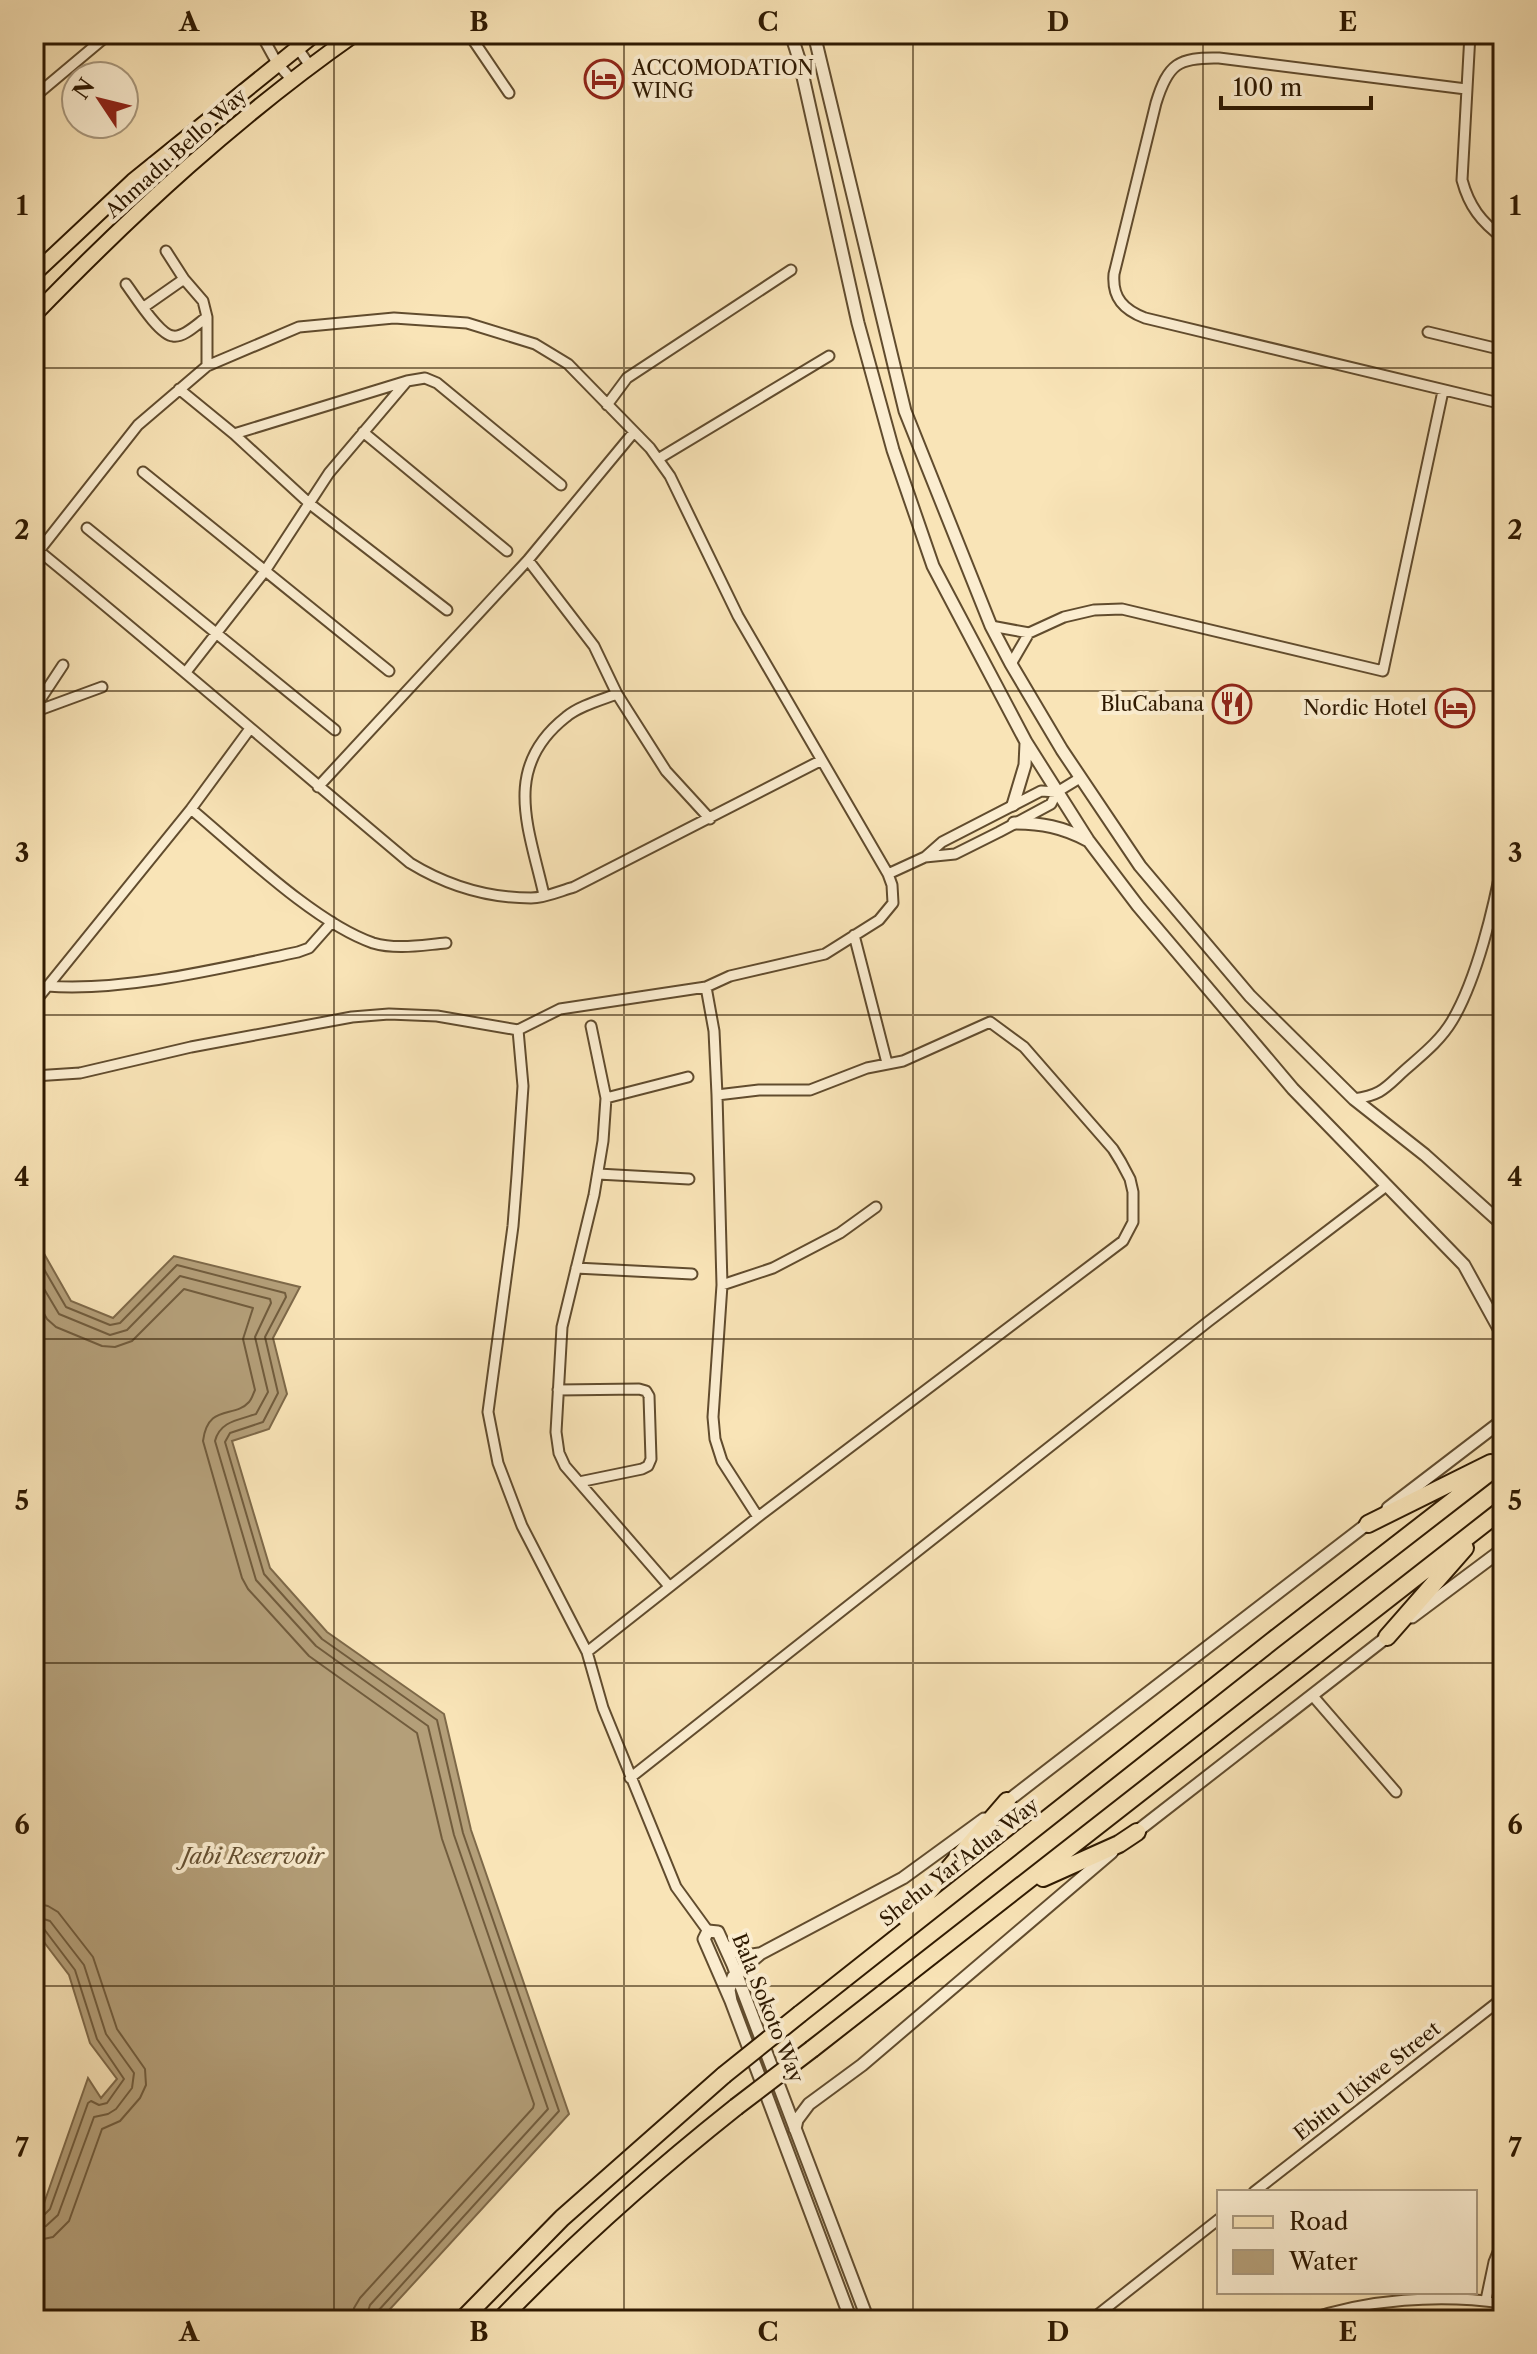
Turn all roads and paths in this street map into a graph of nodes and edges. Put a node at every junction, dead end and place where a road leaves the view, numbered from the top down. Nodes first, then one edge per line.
1 (109, 34) edge
2 (261, 34) edge
3 (288, 34) edge
4 (315, 34) edge
5 (355, 34) edge
6 (469, 34) edge
7 (791, 34) edge
8 (814, 34) edge
9 (1470, 34) edge
10 (296, 47) junction
11 (277, 63) junction
12 (310, 66) junction
13 (291, 79) junction
14 (1466, 89) junction
15 (509, 93) dead end
16 (34, 97) edge
17 (1503, 238) edge
18 (166, 251) dead end
19 (791, 270) dead end
20 (34, 274) edge
21 (184, 279) junction
22 (126, 284) dead end
23 (144, 307) junction
24 (34, 315) edge
25 (207, 317) junction
26 (1428, 332) dead end
27 (1503, 350) edge
28 (829, 356) dead end
29 (207, 366) junction
30 (407, 381) junction
31 (179, 389) junction
32 (1443, 391) junction
33 (1503, 404) edge
34 (607, 405) junction
35 (363, 432) junction
36 (634, 432) junction
37 (234, 434) junction
38 (658, 459) junction
39 (143, 472) dead end
40 (561, 485) dead end
41 (310, 504) junction
42 (87, 528) dead end
43 (507, 551) dead end
44 (36, 554) edge
45 (528, 560) junction
46 (265, 571) junction
47 (447, 610) dead end
48 (991, 626) junction
49 (1029, 633) junction
50 (217, 634) junction
51 (1011, 664) junction
52 (63, 665) dead end
53 (389, 671) dead end
54 (186, 672) junction
55 (102, 687) dead end
56 (617, 694) junction
57 (34, 710) edge
58 (249, 730) junction
59 (335, 730) dead end
60 (1026, 742) junction
61 (820, 761) junction
62 (1080, 778) junction
63 (318, 787) junction
64 (1057, 792) junction
65 (1013, 805) junction
66 (191, 809) junction
67 (710, 819) junction
68 (1014, 823) junction
69 (1088, 840) junction
70 (925, 857) junction
71 (1503, 858) edge
72 (888, 874) junction
73 (544, 895) junction
74 (332, 922) junction
75 (854, 935) junction
76 (446, 943) dead end
77 (47, 986) junction
78 (706, 987) junction
79 (34, 1003) edge
80 (591, 1026) dead end
81 (518, 1030) junction
82 (887, 1063) junction
83 (34, 1076) edge
84 (688, 1077) dead end
85 (717, 1095) junction
86 (1377, 1095) junction
87 (606, 1098) junction
88 (1354, 1099) junction
89 (1374, 1116) junction
90 (598, 1174) junction
91 (689, 1179) dead end
92 (1385, 1187) junction
93 (876, 1207) dead end
94 (1503, 1225) edge
95 (576, 1268) junction
96 (692, 1274) dead end
97 (722, 1285) junction
98 (1503, 1336) edge
99 (558, 1390) junction
100 (1503, 1420) edge
101 (1503, 1459) edge
102 (579, 1482) junction
103 (1503, 1510) edge
104 (758, 1517) junction
105 (1368, 1524) junction
106 (1503, 1549) edge
107 (669, 1586) junction
108 (1387, 1637) junction
109 (587, 1652) junction
110 (1312, 1695) junction
111 (630, 1778) junction
112 (1396, 1792) dead end
113 (1007, 1801) junction
114 (1137, 1832) junction
115 (708, 1931) junction
116 (958, 1935) junction
117 (725, 1946) junction
118 (760, 1954) junction
119 (736, 1972) junction
120 (843, 1978) junction
121 (1503, 1998) edge
122 (731, 2001) junction
123 (767, 2096) junction
124 (809, 2104) junction
125 (789, 2109) junction
126 (795, 2129) junction
127 (1257, 2190) edge
128 (1217, 2221) edge
129 (1503, 2240) edge
130 (1486, 2300) junction
131 (1503, 2303) edge
132 (1098, 2318) edge
133 (462, 2320) edge
134 (500, 2320) edge
135 (851, 2320) edge
136 (868, 2320) edge
137 (1307, 2320) edge

1 - 16 street
2 - 11 street
3 - 10 street
4 - 10 main road, Ahmadu Bello Way
5 - 12 main road, Ahmadu Bello Way
6 - 15 street
7 - 60 street
8 - 48 street
9 - 14 street
10 - 11 main road, Ahmadu Bello Way
10 - 12 street
11 - 13 street
11 - 20 main road, Ahmadu Bello Way
12 - 13 main road, Ahmadu Bello Way
13 - 24 main road, Ahmadu Bello Way
14 - 17 street
14 - 32 street
18 - 21 street
19 - 34 street
21 - 23 street
21 - 25 street
22 - 23 street
23 - 25 street
25 - 29 street
26 - 27 street
28 - 38 street
29 - 31 street
29 - 34 street
30 - 35 street
30 - 37 street
30 - 40 street
31 - 37 street
31 - 44 street
32 - 33 street
32 - 49 street
34 - 36 street
35 - 41 street
35 - 43 street
36 - 38 street
36 - 45 street
37 - 41 street
38 - 61 street
39 - 46 street
41 - 46 street
41 - 47 street
42 - 50 street
44 - 54 street
45 - 56 street
45 - 63 street
46 - 50 street
46 - 53 street
48 - 49 street
48 - 51 street
49 - 51 street
50 - 54 street
50 - 59 street
51 - 62 street
52 - 57 street
54 - 58 street
55 - 57 street
56 - 67 street
56 - 73 street
58 - 63 street
58 - 66 street
60 - 64 street
60 - 65 street
61 - 67 street
61 - 72 street
62 - 64 street
62 - 88 street
63 - 73 street
64 - 65 street
64 - 68 street
64 - 69 street
65 - 70 street
66 - 74 street
66 - 77 street
67 - 73 street
68 - 69 street
68 - 70 street
69 - 92 street
70 - 72 street
71 - 86 street
72 - 75 street
74 - 76 street
74 - 77 street
75 - 78 street
75 - 82 street
77 - 79 street
78 - 81 street
78 - 85 street
80 - 87 street
81 - 83 street
81 - 109 street
82 - 85 street
82 - 104 street
84 - 87 street
85 - 97 street
86 - 88 street
86 - 89 street
87 - 90 street
88 - 89 street
89 - 94 street
90 - 91 street
90 - 95 street
92 - 98 street
92 - 111 street
93 - 97 street
95 - 96 street
95 - 99 street
97 - 104 street
99 - 102 street
99 - 102 street
100 - 105 street
101 - 105 highway
101 - 120 highway, Shehu Yar'Adua Way
102 - 107 street
103 - 108 highway
103 - 116 highway
104 - 107 street
105 - 113 street
106 - 108 street
107 - 109 street
108 - 110 street
109 - 111 street
110 - 112 street
110 - 114 street
111 - 115 street
113 - 118 street
113 - 120 highway
114 - 116 highway
114 - 124 street
115 - 117 street, Bala Sokoto Way
115 - 122 street, Bala Sokoto Way
116 - 134 highway, bridge
117 - 118 street
117 - 119 street, Bala Sokoto Way
118 - 119 street
119 - 122 street
119 - 125 street, Bala Sokoto Way
120 - 133 highway, Shehu Yar'Adua Way, bridge
121 - 127 street, Ebitu Ukiwe Street
122 - 123 street, Bala Sokoto Way
123 - 125 street
123 - 135 street, Bala Sokoto Way
124 - 125 street
124 - 126 street
125 - 126 street, Bala Sokoto Way
126 - 136 street, Bala Sokoto Way
128 - 132 street
129 - 130 street
130 - 131 street
130 - 137 street

